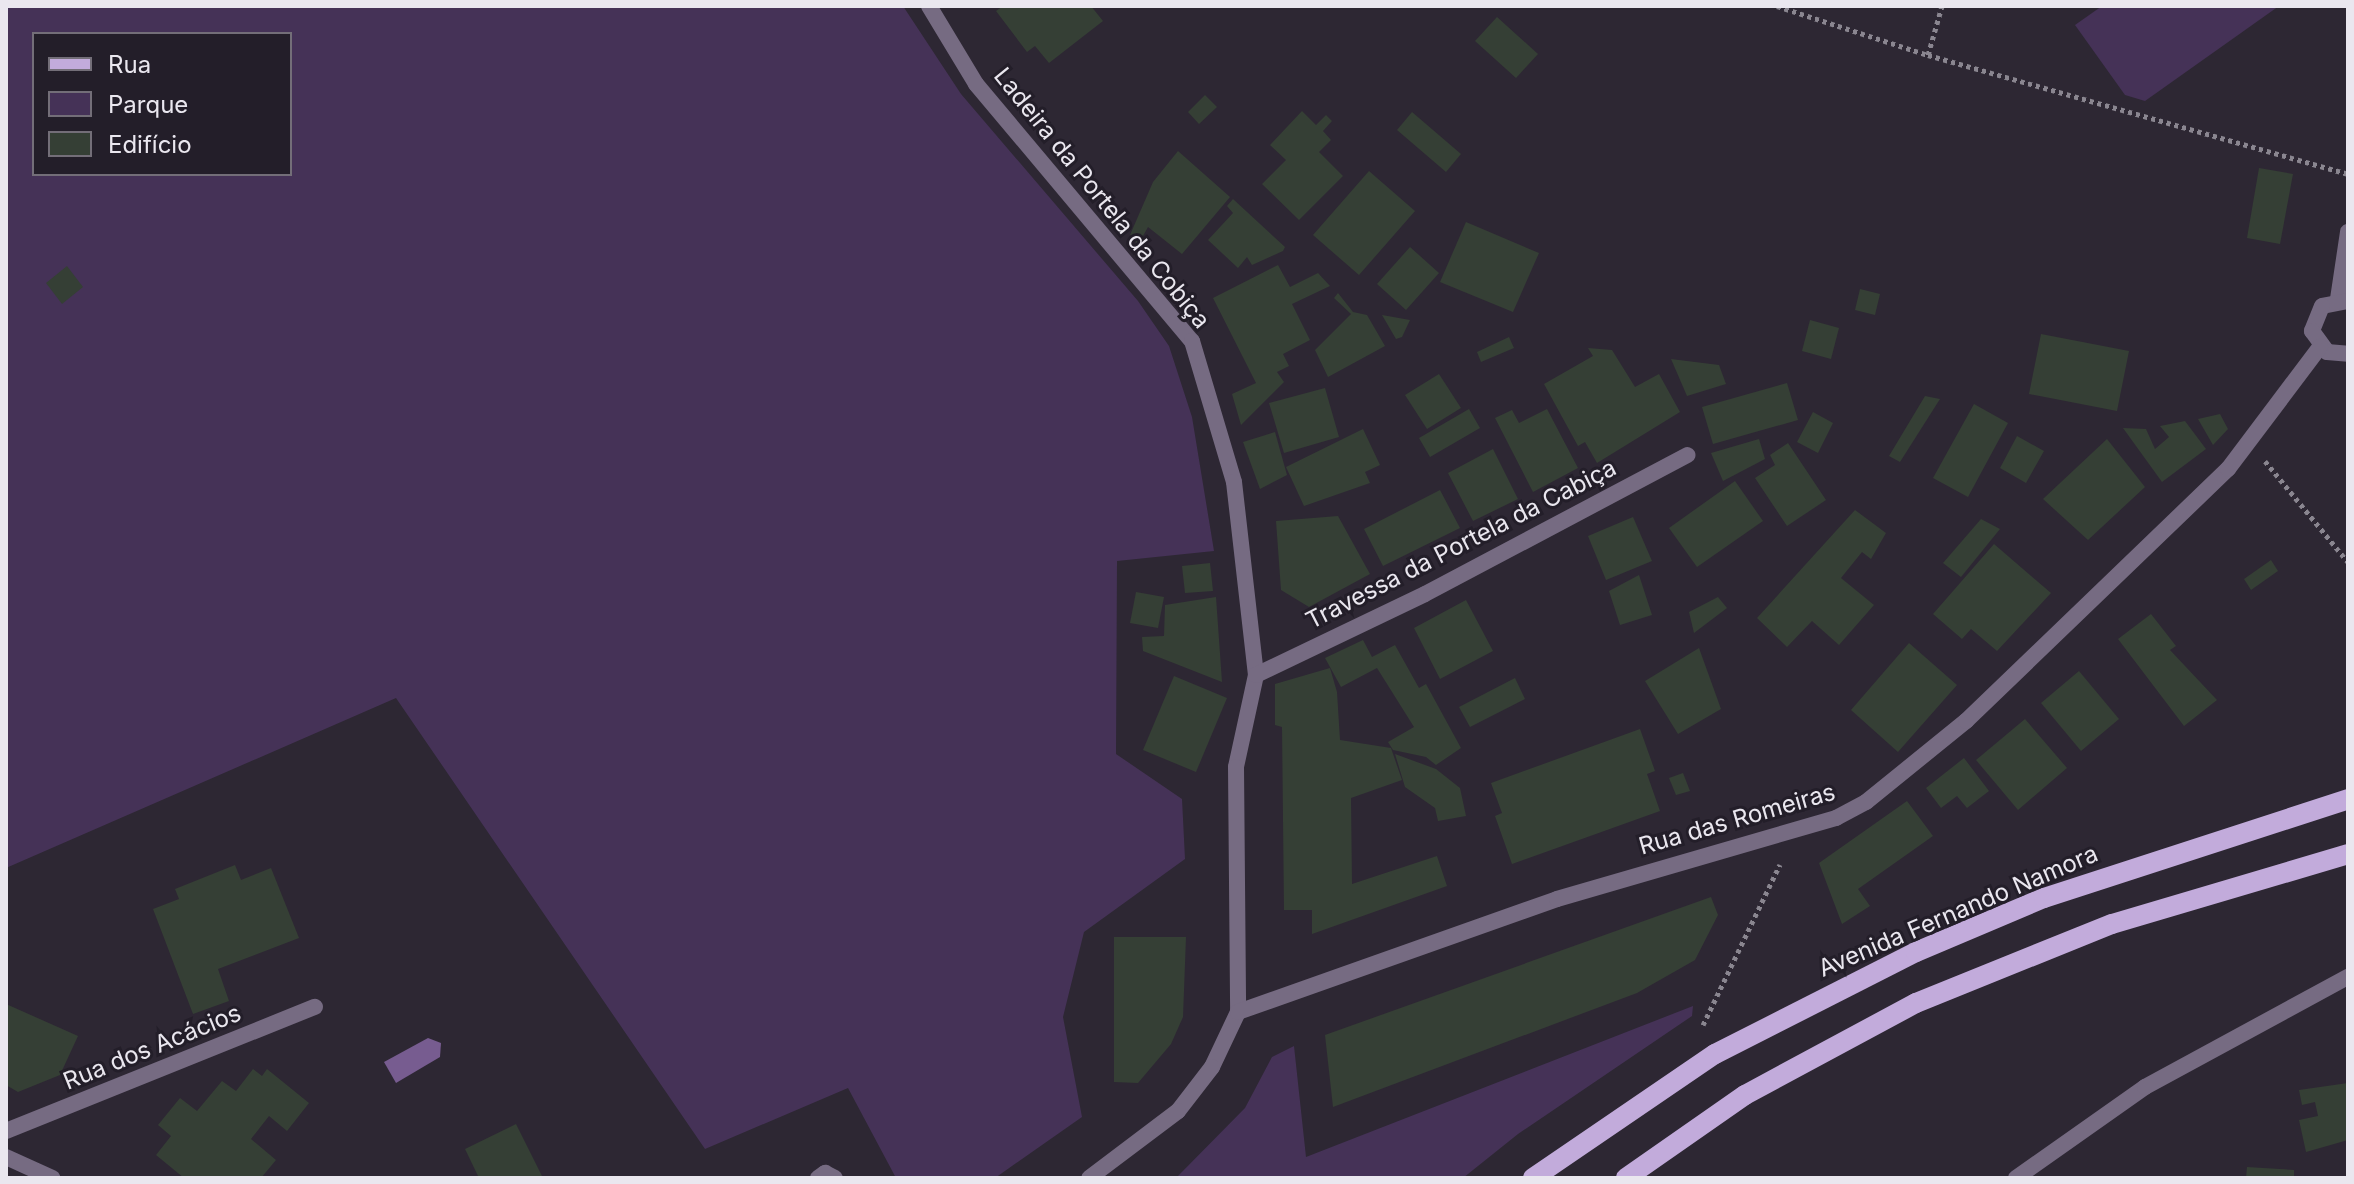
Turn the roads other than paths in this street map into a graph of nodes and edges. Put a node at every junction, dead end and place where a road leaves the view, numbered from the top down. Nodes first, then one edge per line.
1 (929, 6) edge
2 (2348, 232) edge
3 (2343, 300) edge
4 (2320, 347) junction
5 (2348, 354) edge
6 (1687, 455) dead end
7 (1256, 675) junction
8 (2348, 799) edge
9 (2348, 854) edge
10 (2348, 977) edge
11 (315, 1007) dead end
12 (1238, 1012) junction
13 (6, 1131) edge
14 (6, 1157) edge
15 (52, 1178) edge
16 (818, 1178) edge
17 (835, 1178) edge
18 (1089, 1178) edge
19 (1533, 1178) edge
20 (1626, 1178) edge
21 (2016, 1178) edge

1 - 7 street, Ladeira da Portela da Cobiça
2 - 3 street
3 - 4 street
4 - 5 street
4 - 12 street, Rua das Romeiras
6 - 7 street, Travessa da Portela da Cabiça
7 - 12 street, Ladeira da Portela da Cobiça
8 - 19 main road, Avenida Fernando Namora
9 - 20 main road
10 - 21 street
11 - 13 street, Rua dos Acácios
12 - 18 street, Ladeira da Portela da Cobiça
14 - 15 street
16 - 17 street

